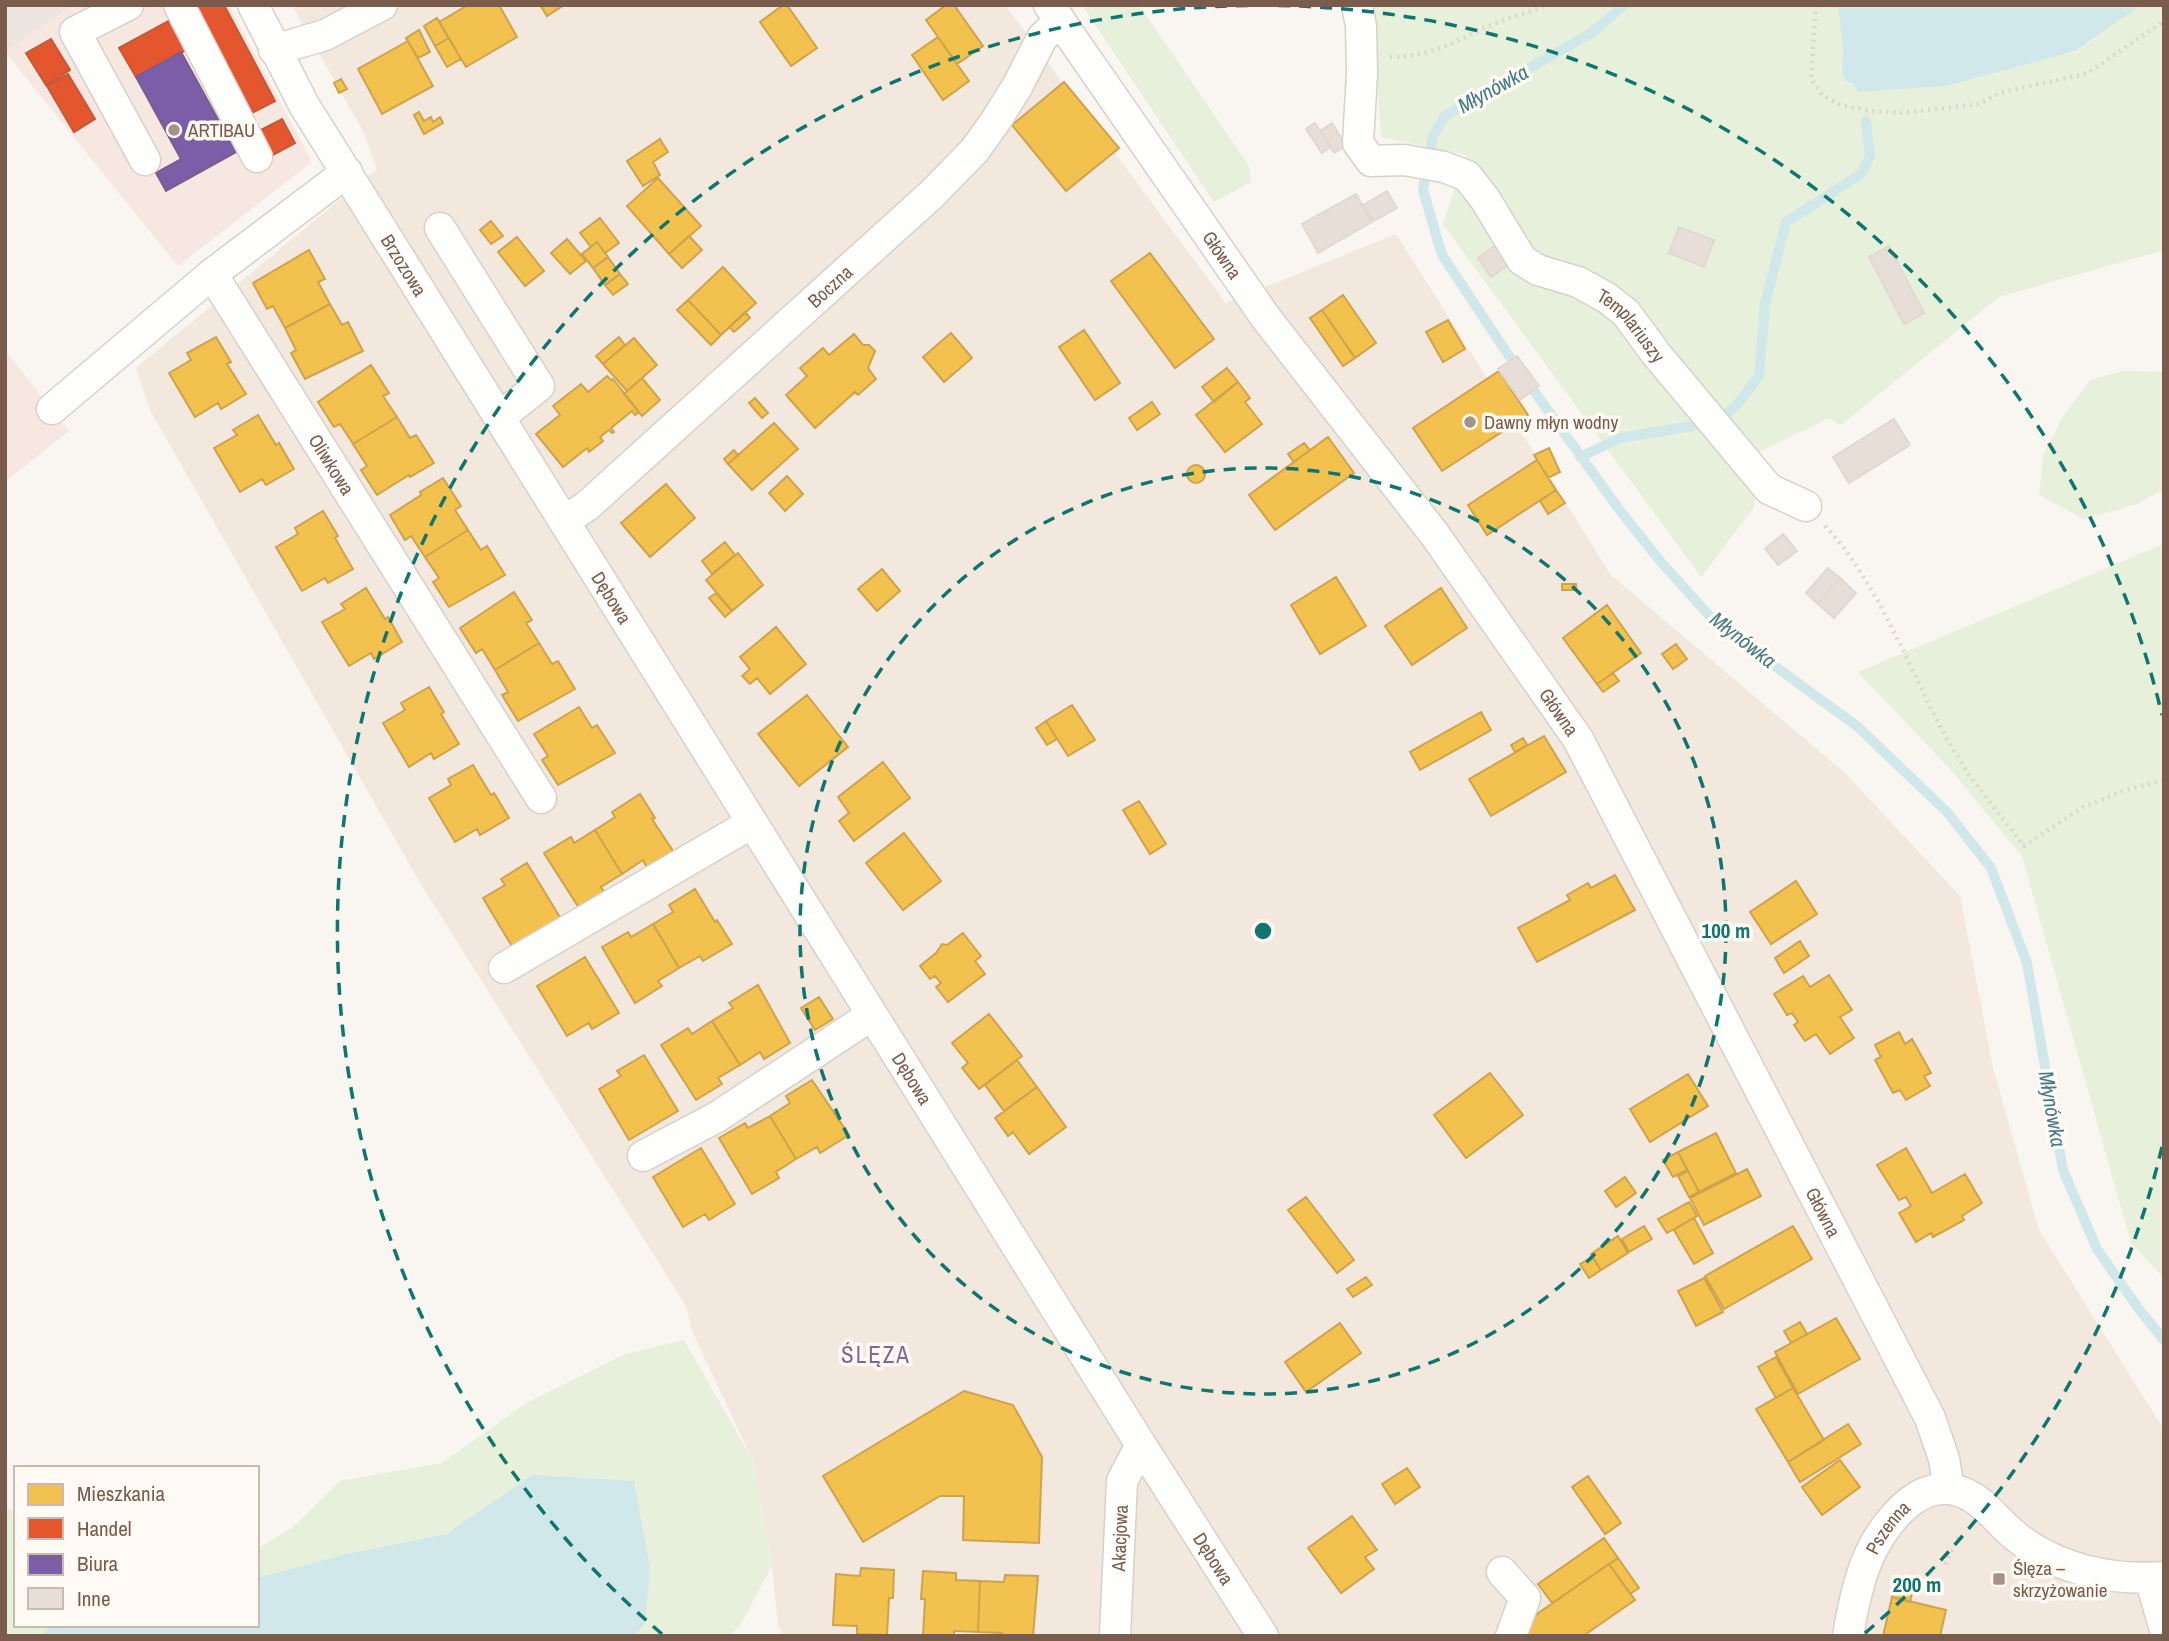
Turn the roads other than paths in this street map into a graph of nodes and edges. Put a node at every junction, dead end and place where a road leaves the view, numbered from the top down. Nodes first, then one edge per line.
1 (128, 5) edge
2 (178, 5) edge
3 (253, 5) edge
4 (382, 5) edge
5 (1357, 5) edge
6 (1055, 13) edge
7 (274, 50) junction
8 (257, 157) dead end
9 (145, 160) dead end
10 (347, 172) junction
11 (440, 228) dead end
12 (212, 274) junction
13 (52, 409) dead end
14 (500, 417) junction
15 (1806, 506) road end
16 (564, 521) junction
17 (541, 798) dead end
18 (752, 823) junction
19 (504, 968) dead end
20 (873, 1015) junction
21 (643, 1156) dead end
22 (1141, 1445) junction
23 (1949, 1489) junction
24 (1502, 1572) dead end
25 (2157, 1578) edge
26 (2164, 1626) edge
27 (1115, 1636) edge
28 (1263, 1636) edge
29 (1511, 1636) edge
30 (1849, 1636) edge

1 - 9 street
2 - 8 street
3 - 7 street, Brzozowa
4 - 7 street
5 - 15 street, Templariuszy
6 - 16 street, Boczna
6 - 23 street, Główna
7 - 10 street, Brzozowa
10 - 12 street
10 - 14 street, Brzozowa
11 - 14 street
12 - 13 street
12 - 17 street, Oliwkowa
14 - 16 street, Brzozowa
16 - 18 street, Dębowa
18 - 19 street
18 - 20 street, Dębowa
20 - 21 street
20 - 22 street, Dębowa
22 - 27 street, Akacjowa
22 - 28 street, Dębowa
23 - 25 street
23 - 30 street, Pszenna
24 - 29 street
25 - 26 street

